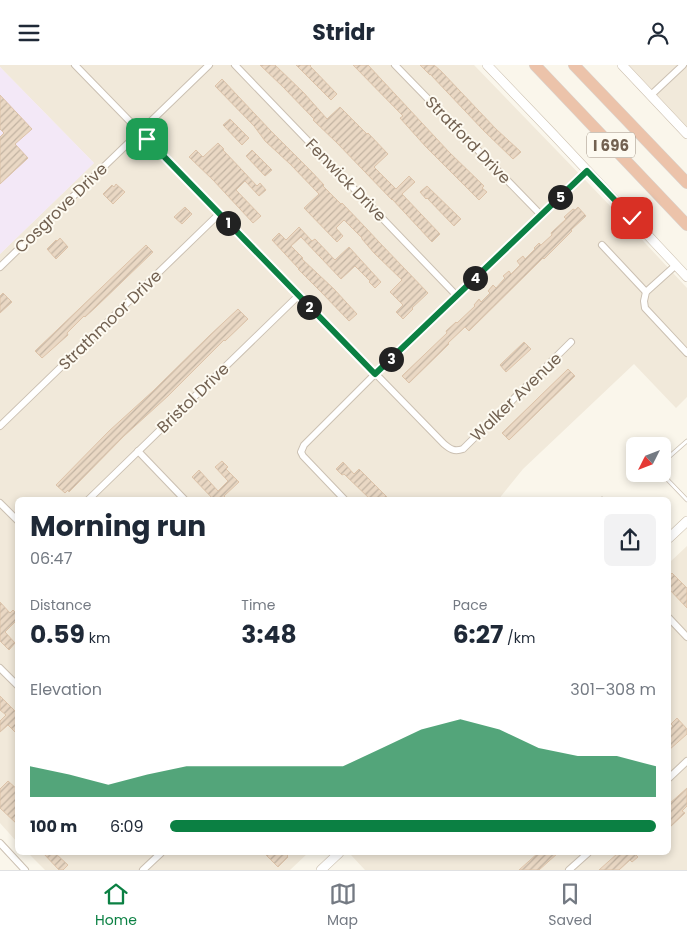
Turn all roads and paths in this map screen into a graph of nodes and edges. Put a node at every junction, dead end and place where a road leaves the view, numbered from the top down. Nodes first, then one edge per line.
1 (75, 65) edge
2 (209, 65) edge
3 (234, 65) edge
4 (395, 65) edge
5 (487, 65) edge
6 (535, 65) edge
7 (574, 65) edge
8 (622, 65) edge
9 (683, 65) edge
10 (651, 95) junction
11 (140, 132) junction
12 (687, 134) edge
13 (587, 171) junction
14 (687, 183) edge
15 (219, 214) junction
16 (541, 215) junction
17 (687, 225) edge
18 (602, 245) dead end
19 (676, 265) junction
20 (0, 267) edge
21 (687, 277) edge
22 (646, 292) junction
23 (298, 296) junction
24 (457, 296) junction
25 (572, 342) dead end
26 (687, 353) edge
27 (375, 374) junction
28 (0, 427) edge
29 (687, 441) edge
30 (138, 451) junction
31 (91, 497) edge
32 (182, 497) edge
33 (342, 497) edge
34 (687, 500) edge
35 (0, 503) edge
36 (15, 518) edge
37 (687, 521) edge
38 (671, 536) edge
39 (671, 620) edge
40 (687, 637) edge
41 (0, 668) edge
42 (15, 683) edge
43 (687, 761) edge
44 (671, 776) edge
45 (1, 845) edge
46 (159, 855) edge
47 (337, 855) edge
48 (586, 855) edge
49 (25, 870) edge
50 (144, 870) edge
51 (321, 870) edge
52 (569, 870) edge

1 - 11 street
2 - 11 street, Cosgrove Drive
3 - 24 street, Fenwick Drive
4 - 16 street, Stratford Drive
5 - 13 main road
6 - 17 highway, I 696
7 - 14 highway, I 696
8 - 10 main road
9 - 10 street
10 - 12 main road
11 - 15 street
11 - 20 street, Cosgrove Drive
13 - 16 street
13 - 19 main road
15 - 23 street
15 - 28 street, Strathmoor Drive
16 - 24 street
18 - 22 street
19 - 21 main road
19 - 22 street
22 - 26 street
23 - 27 street
23 - 30 street, Bristol Drive
24 - 27 street
25 - 27 street, Walker Avenue
27 - 33 street
29 - 34 lane
30 - 31 street, Bristol Drive
30 - 32 street
35 - 36 street
37 - 38 main road
39 - 40 street
41 - 42 street
43 - 44 street
45 - 49 street
46 - 50 street
47 - 51 main road
48 - 52 street

